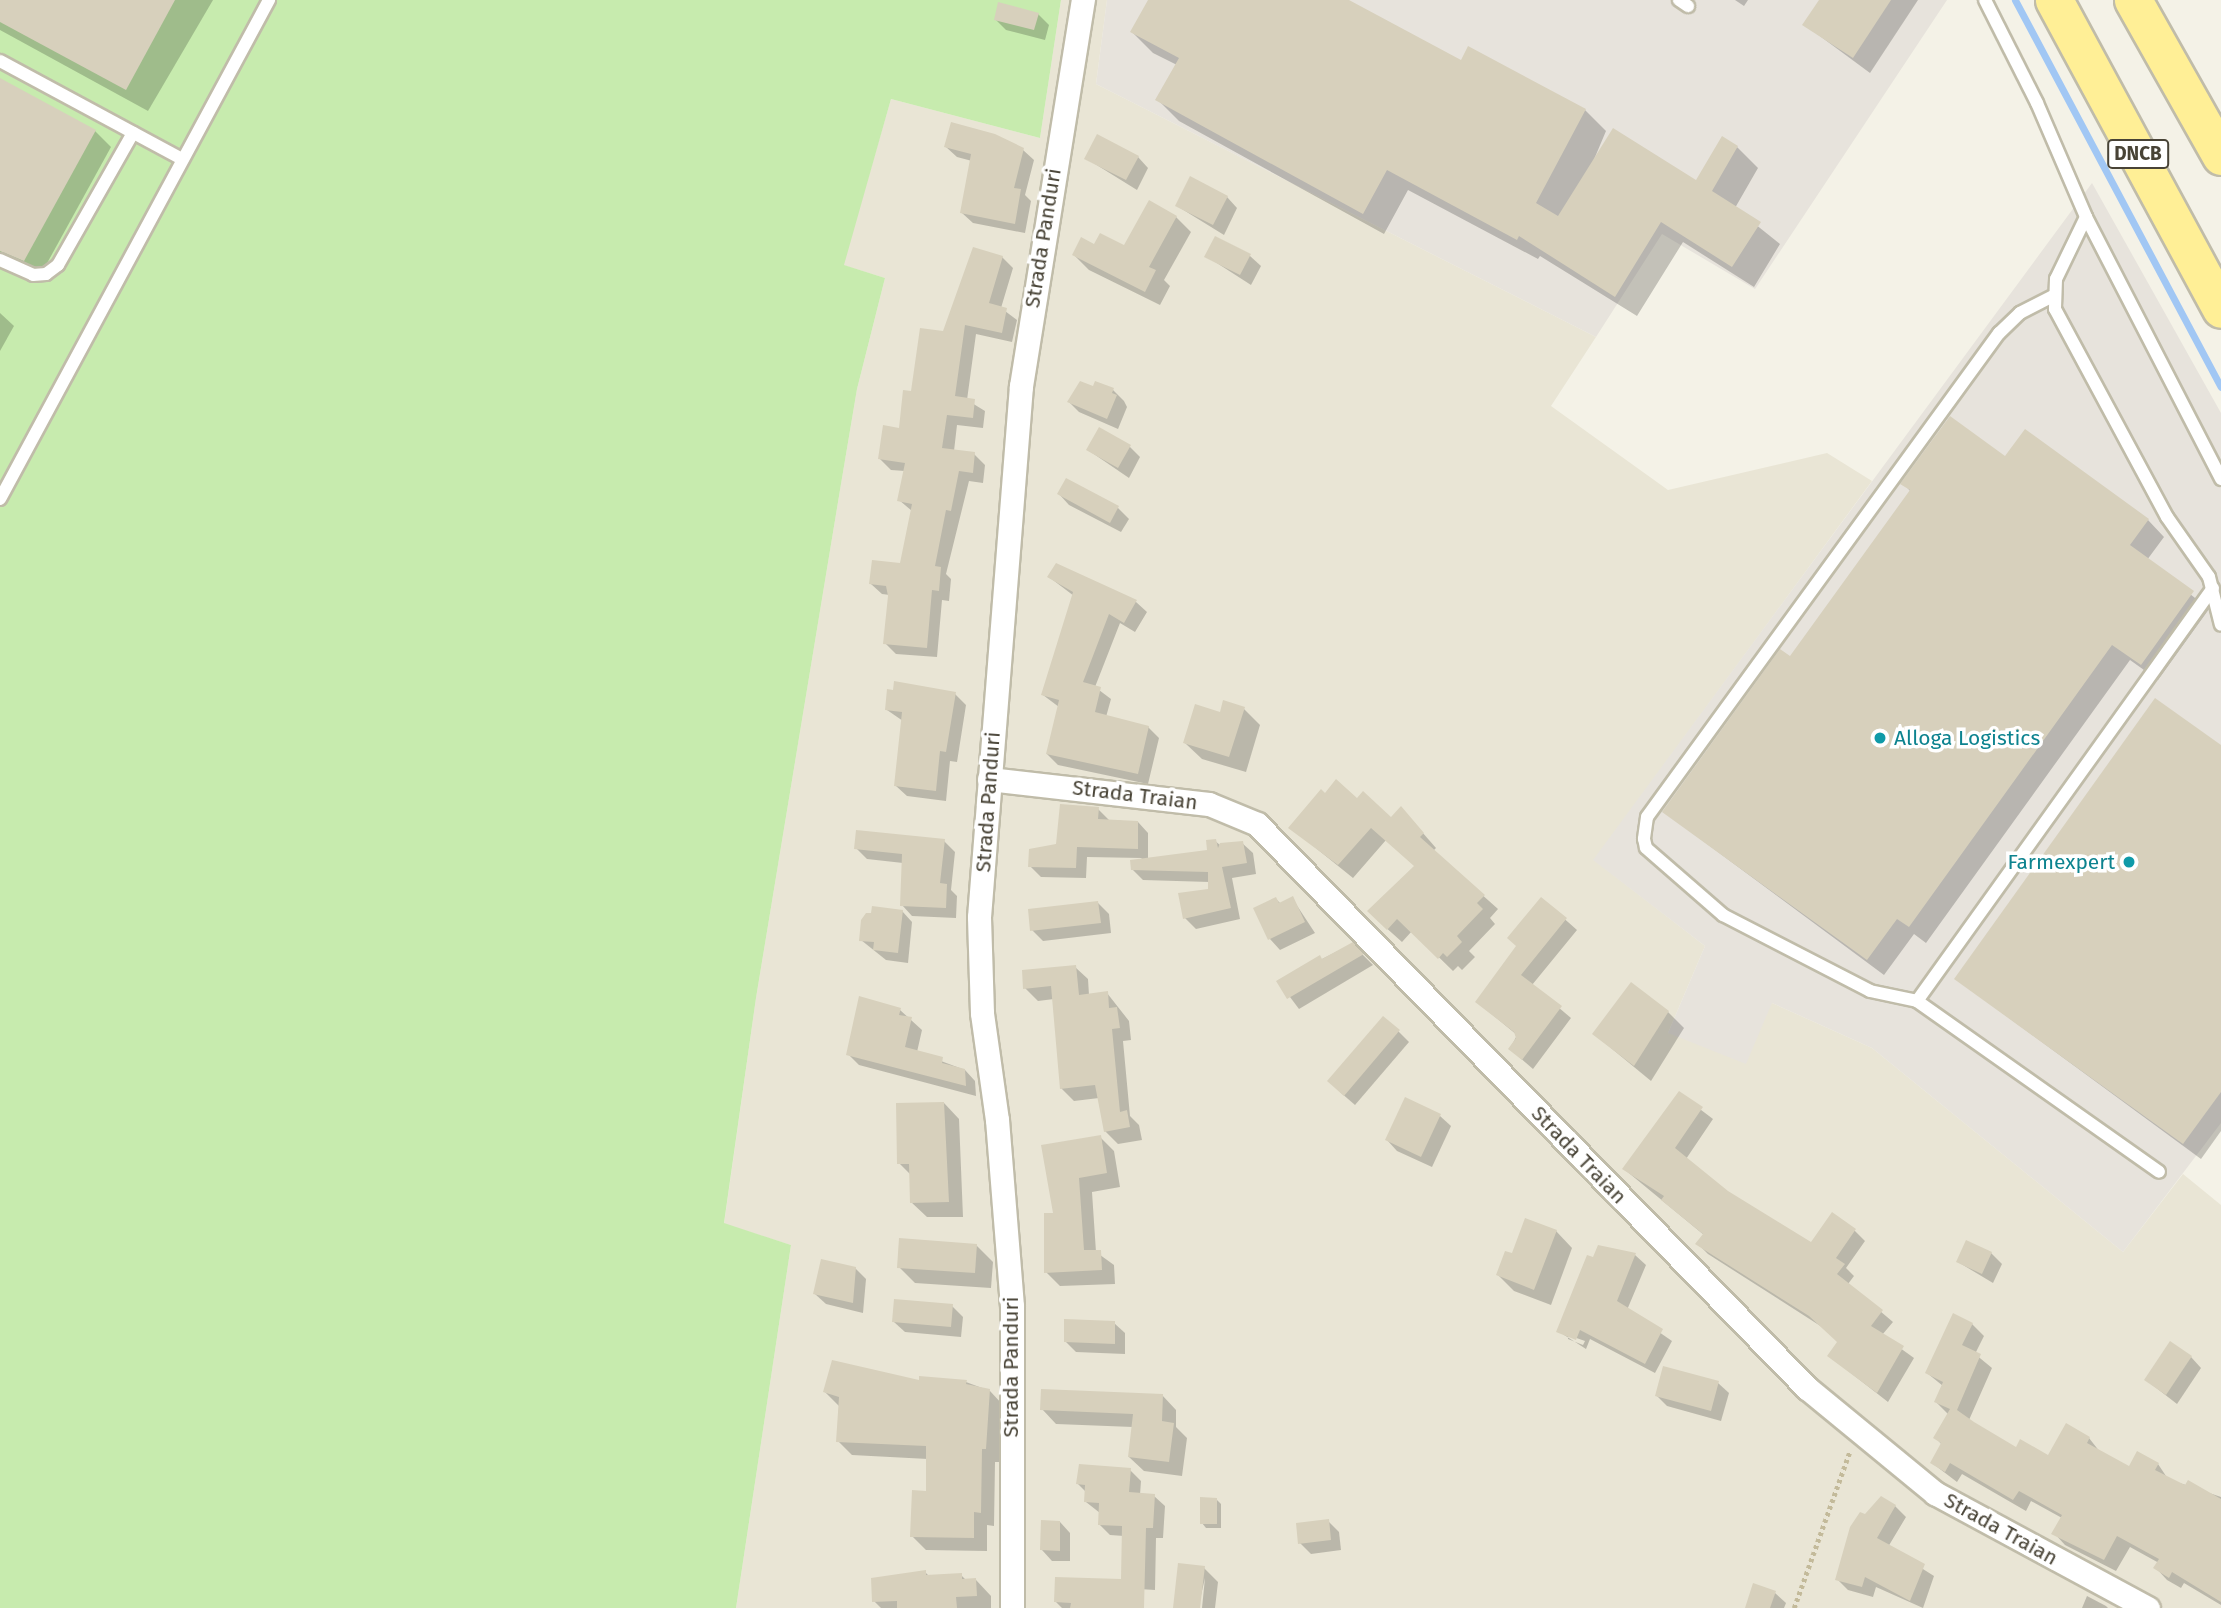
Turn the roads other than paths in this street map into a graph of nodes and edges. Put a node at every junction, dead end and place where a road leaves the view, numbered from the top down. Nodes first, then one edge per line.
1 (269, 0) edge
2 (1083, 0) edge
3 (1985, 0) edge
4 (2054, 0) edge
5 (2133, 0) edge
6 (0, 61) edge
7 (133, 133) junction
8 (2221, 156) edge
9 (182, 159) junction
10 (2086, 217) junction
11 (0, 260) edge
12 (2053, 296) junction
13 (2221, 309) edge
14 (2221, 479) edge
15 (0, 499) edge
16 (2213, 588) junction
17 (2221, 625) edge
18 (989, 779) junction
19 (1917, 1001) junction
20 (2159, 1172) dead end
21 (1012, 1608) edge
22 (2148, 1608) edge

1 - 9 lane
2 - 18 street, Strada Panduri
3 - 10 lane
4 - 13 main road, DNCB
5 - 8 main road
6 - 7 lane
7 - 9 lane
7 - 11 lane
9 - 15 lane
10 - 12 lane
10 - 14 lane
12 - 16 lane
12 - 19 lane
16 - 17 lane
16 - 19 lane
18 - 21 street, Strada Panduri
18 - 22 street, Strada Traian
19 - 20 lane

